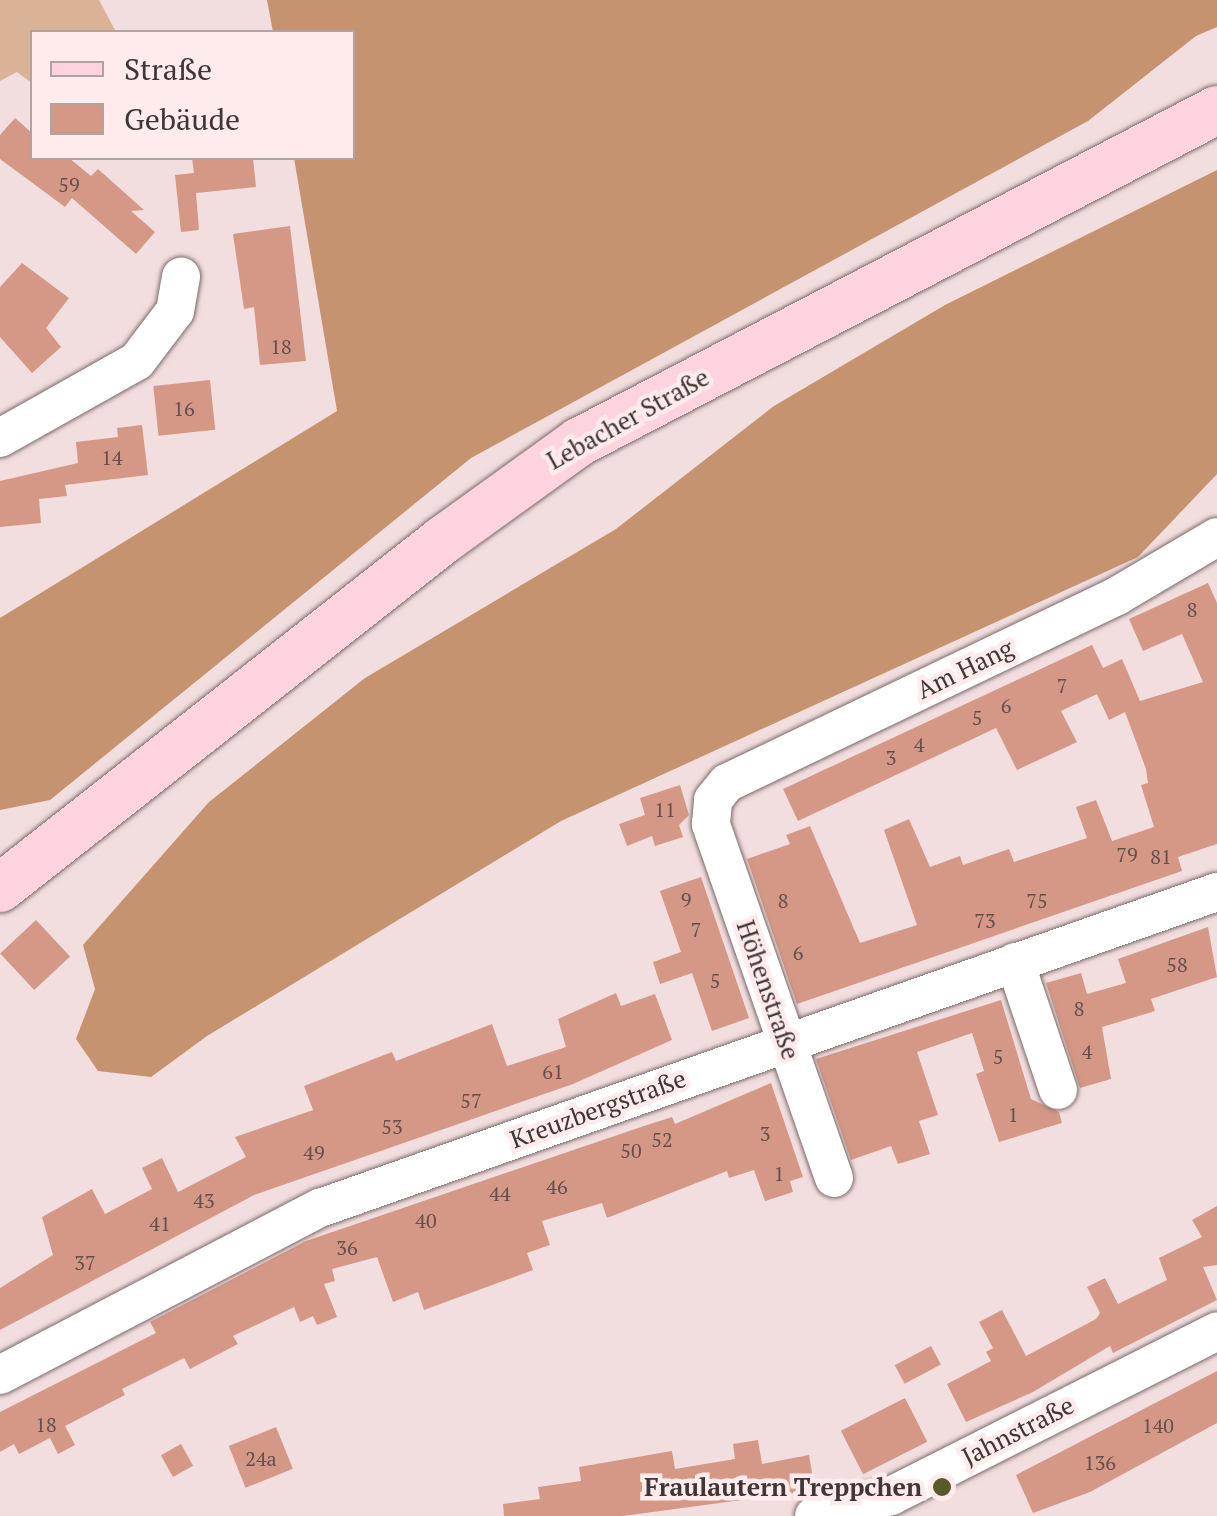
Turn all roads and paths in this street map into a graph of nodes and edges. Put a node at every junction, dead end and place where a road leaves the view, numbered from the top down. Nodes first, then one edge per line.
1 (1217, 110) edge
2 (181, 276) dead end
3 (0, 438) edge
4 (1217, 538) edge
5 (713, 800) joint
6 (0, 888) edge
7 (1217, 892) edge
8 (1015, 962) junction
9 (786, 1042) junction
10 (1058, 1090) dead end
11 (834, 1178) dead end
12 (1217, 1331) edge
13 (0, 1375) edge
14 (814, 1516) edge

1 - 6 main road, Lebacher Straße
2 - 3 street
4 - 5 street, Am Hang
5 - 9 street, Höhenstraße
7 - 8 street, Kreuzbergstraße
8 - 9 street, Kreuzbergstraße
8 - 10 street
9 - 11 street, Höhenstraße
9 - 13 street, Kreuzbergstraße
12 - 14 street, Jahnstraße

